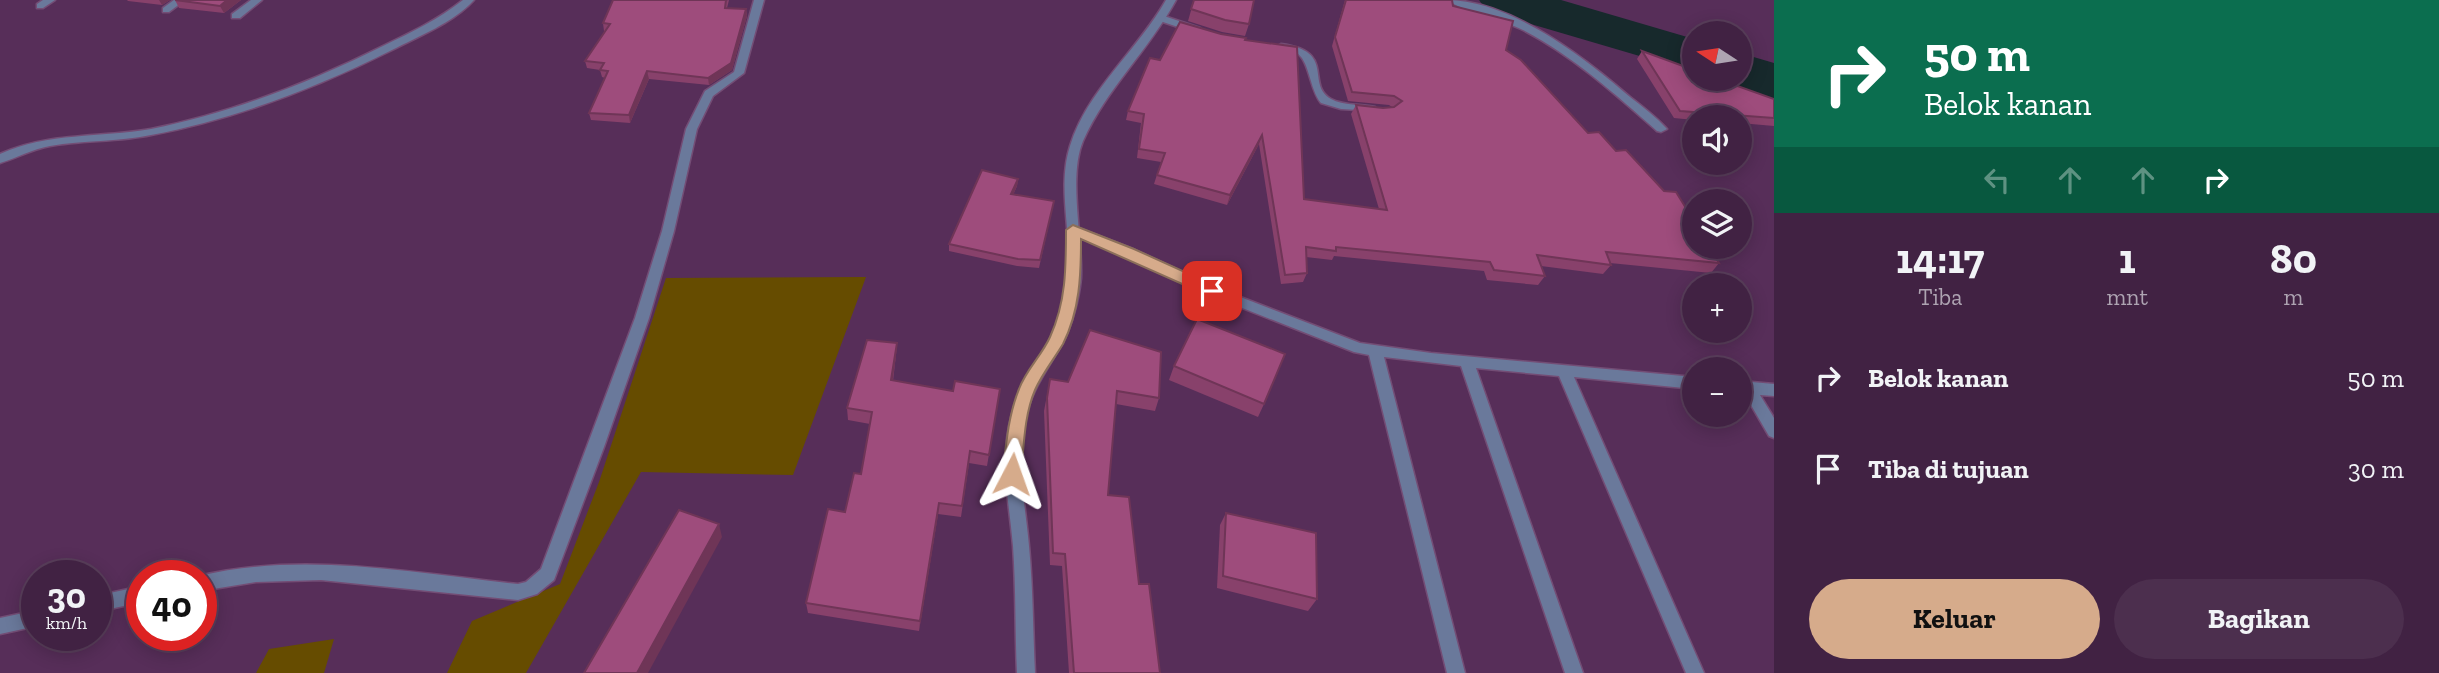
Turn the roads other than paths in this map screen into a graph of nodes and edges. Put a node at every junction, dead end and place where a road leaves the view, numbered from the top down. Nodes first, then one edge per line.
1 (180, 0) edge
2 (257, 0) edge
3 (469, 0) edge
4 (759, 0) edge
5 (1171, 0) edge
6 (1452, 0) edge
7 (166, 10) dead end
8 (236, 16) dead end
9 (1161, 18) junction
10 (1210, 36) edge
11 (1266, 46) edge
12 (1389, 111) edge
13 (1661, 129) dead end
14 (0, 159) edge
15 (1073, 230) junction
16 (1375, 349) junction
17 (1467, 362) junction
18 (1564, 371) junction
19 (1682, 382) edge
20 (1752, 388) edge
21 (1774, 390) edge
22 (1752, 399) edge
23 (1774, 432) edge
24 (217, 580) edge
25 (21, 621) edge
26 (0, 626) edge
27 (1026, 673) edge
28 (1456, 673) edge
29 (1573, 673) edge
30 (1695, 673) edge

1 - 7 street
2 - 8 street
3 - 14 street
4 - 24 street
5 - 9 street
6 - 13 street
9 - 10 street
9 - 15 street
11 - 12 street
15 - 16 street
15 - 27 street
16 - 17 street
16 - 28 street
17 - 18 street
17 - 29 street
18 - 19 street
18 - 30 street
20 - 21 street
22 - 23 street
25 - 26 street

